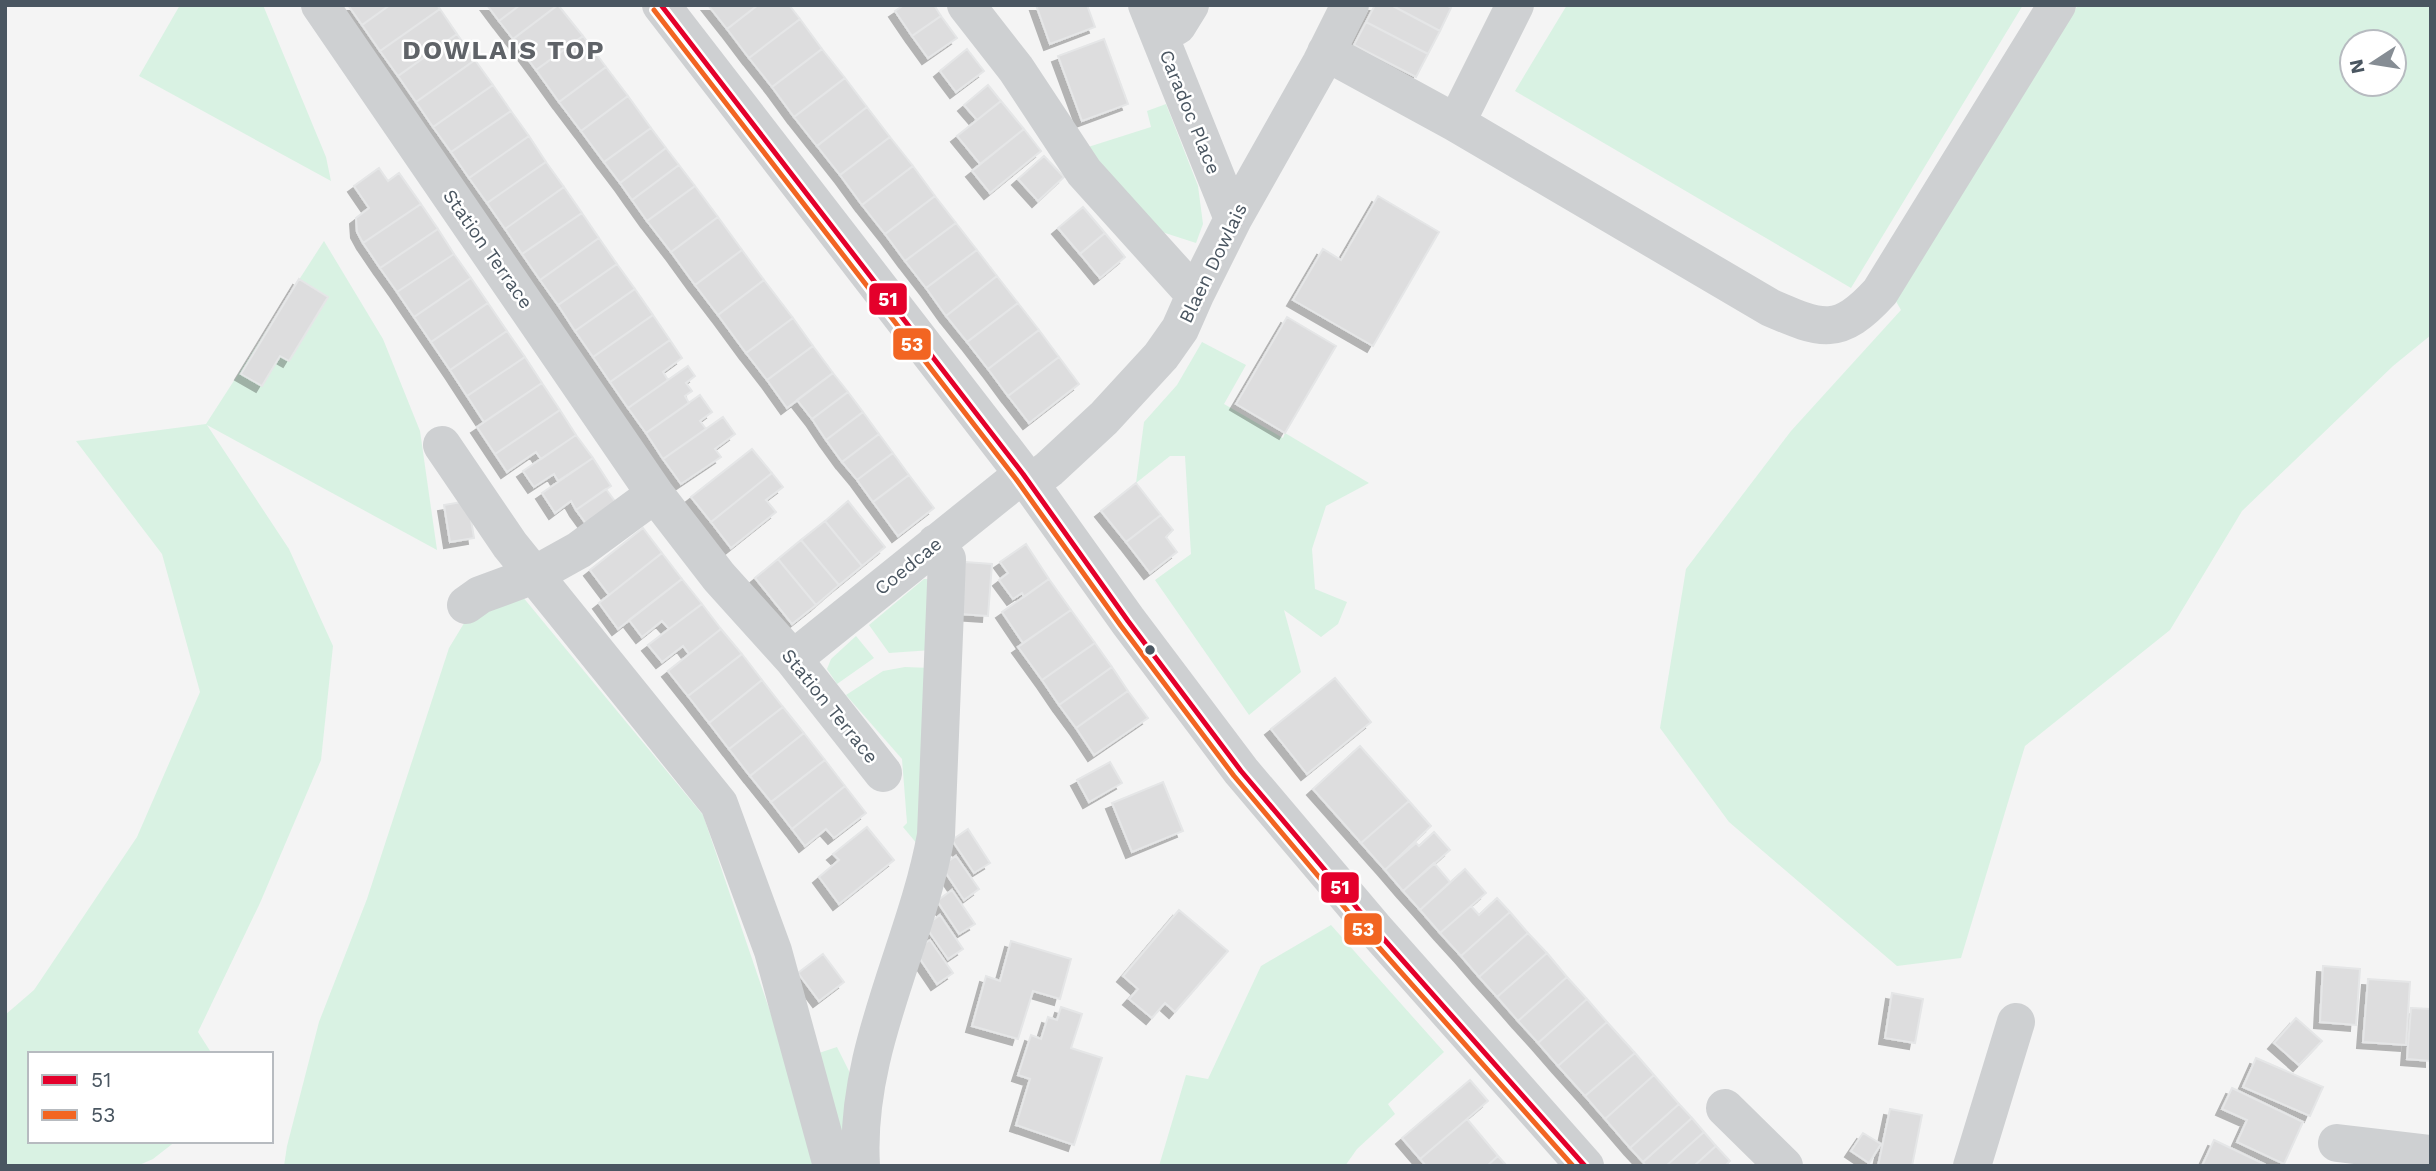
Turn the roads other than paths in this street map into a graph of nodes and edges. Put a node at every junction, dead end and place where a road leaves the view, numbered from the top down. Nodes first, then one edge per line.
1 (320, 5) edge
2 (661, 5) edge
3 (966, 5) edge
4 (1190, 5) edge
5 (1350, 5) edge
6 (1515, 5) edge
7 (2057, 5) edge
8 (1153, 20) edge
9 (1326, 52) junction
10 (1456, 123) junction
11 (1233, 219) junction
12 (1195, 295) junction
13 (442, 446) dead end
14 (1026, 479) junction
15 (655, 494) junction
16 (936, 543) junction
17 (534, 575) junction
18 (466, 606) dead end
19 (793, 659) junction
20 (883, 773) dead end
21 (2016, 1022) dead end
22 (1725, 1108) dead end
23 (2353, 1152) edge
24 (2431, 1154) edge
25 (832, 1166) edge
26 (861, 1166) edge
27 (1585, 1166) edge
28 (1784, 1166) edge
29 (1972, 1166) edge

1 - 15 street, Station Terrace
2 - 14 street
3 - 12 street
4 - 8 street
5 - 9 street, Blaen Dowlais
6 - 10 street
7 - 10 street
8 - 11 street, Caradoc Place
9 - 10 street
9 - 11 street, Blaen Dowlais
11 - 12 street, Blaen Dowlais
12 - 14 street, Blaen Dowlais
13 - 17 street
14 - 16 street, Coedcae
14 - 27 street
15 - 17 street
15 - 19 street, Station Terrace
16 - 19 street, Coedcae
16 - 26 street
17 - 18 street
17 - 25 street
19 - 20 street, Station Terrace
21 - 29 street
22 - 28 street
23 - 24 street

